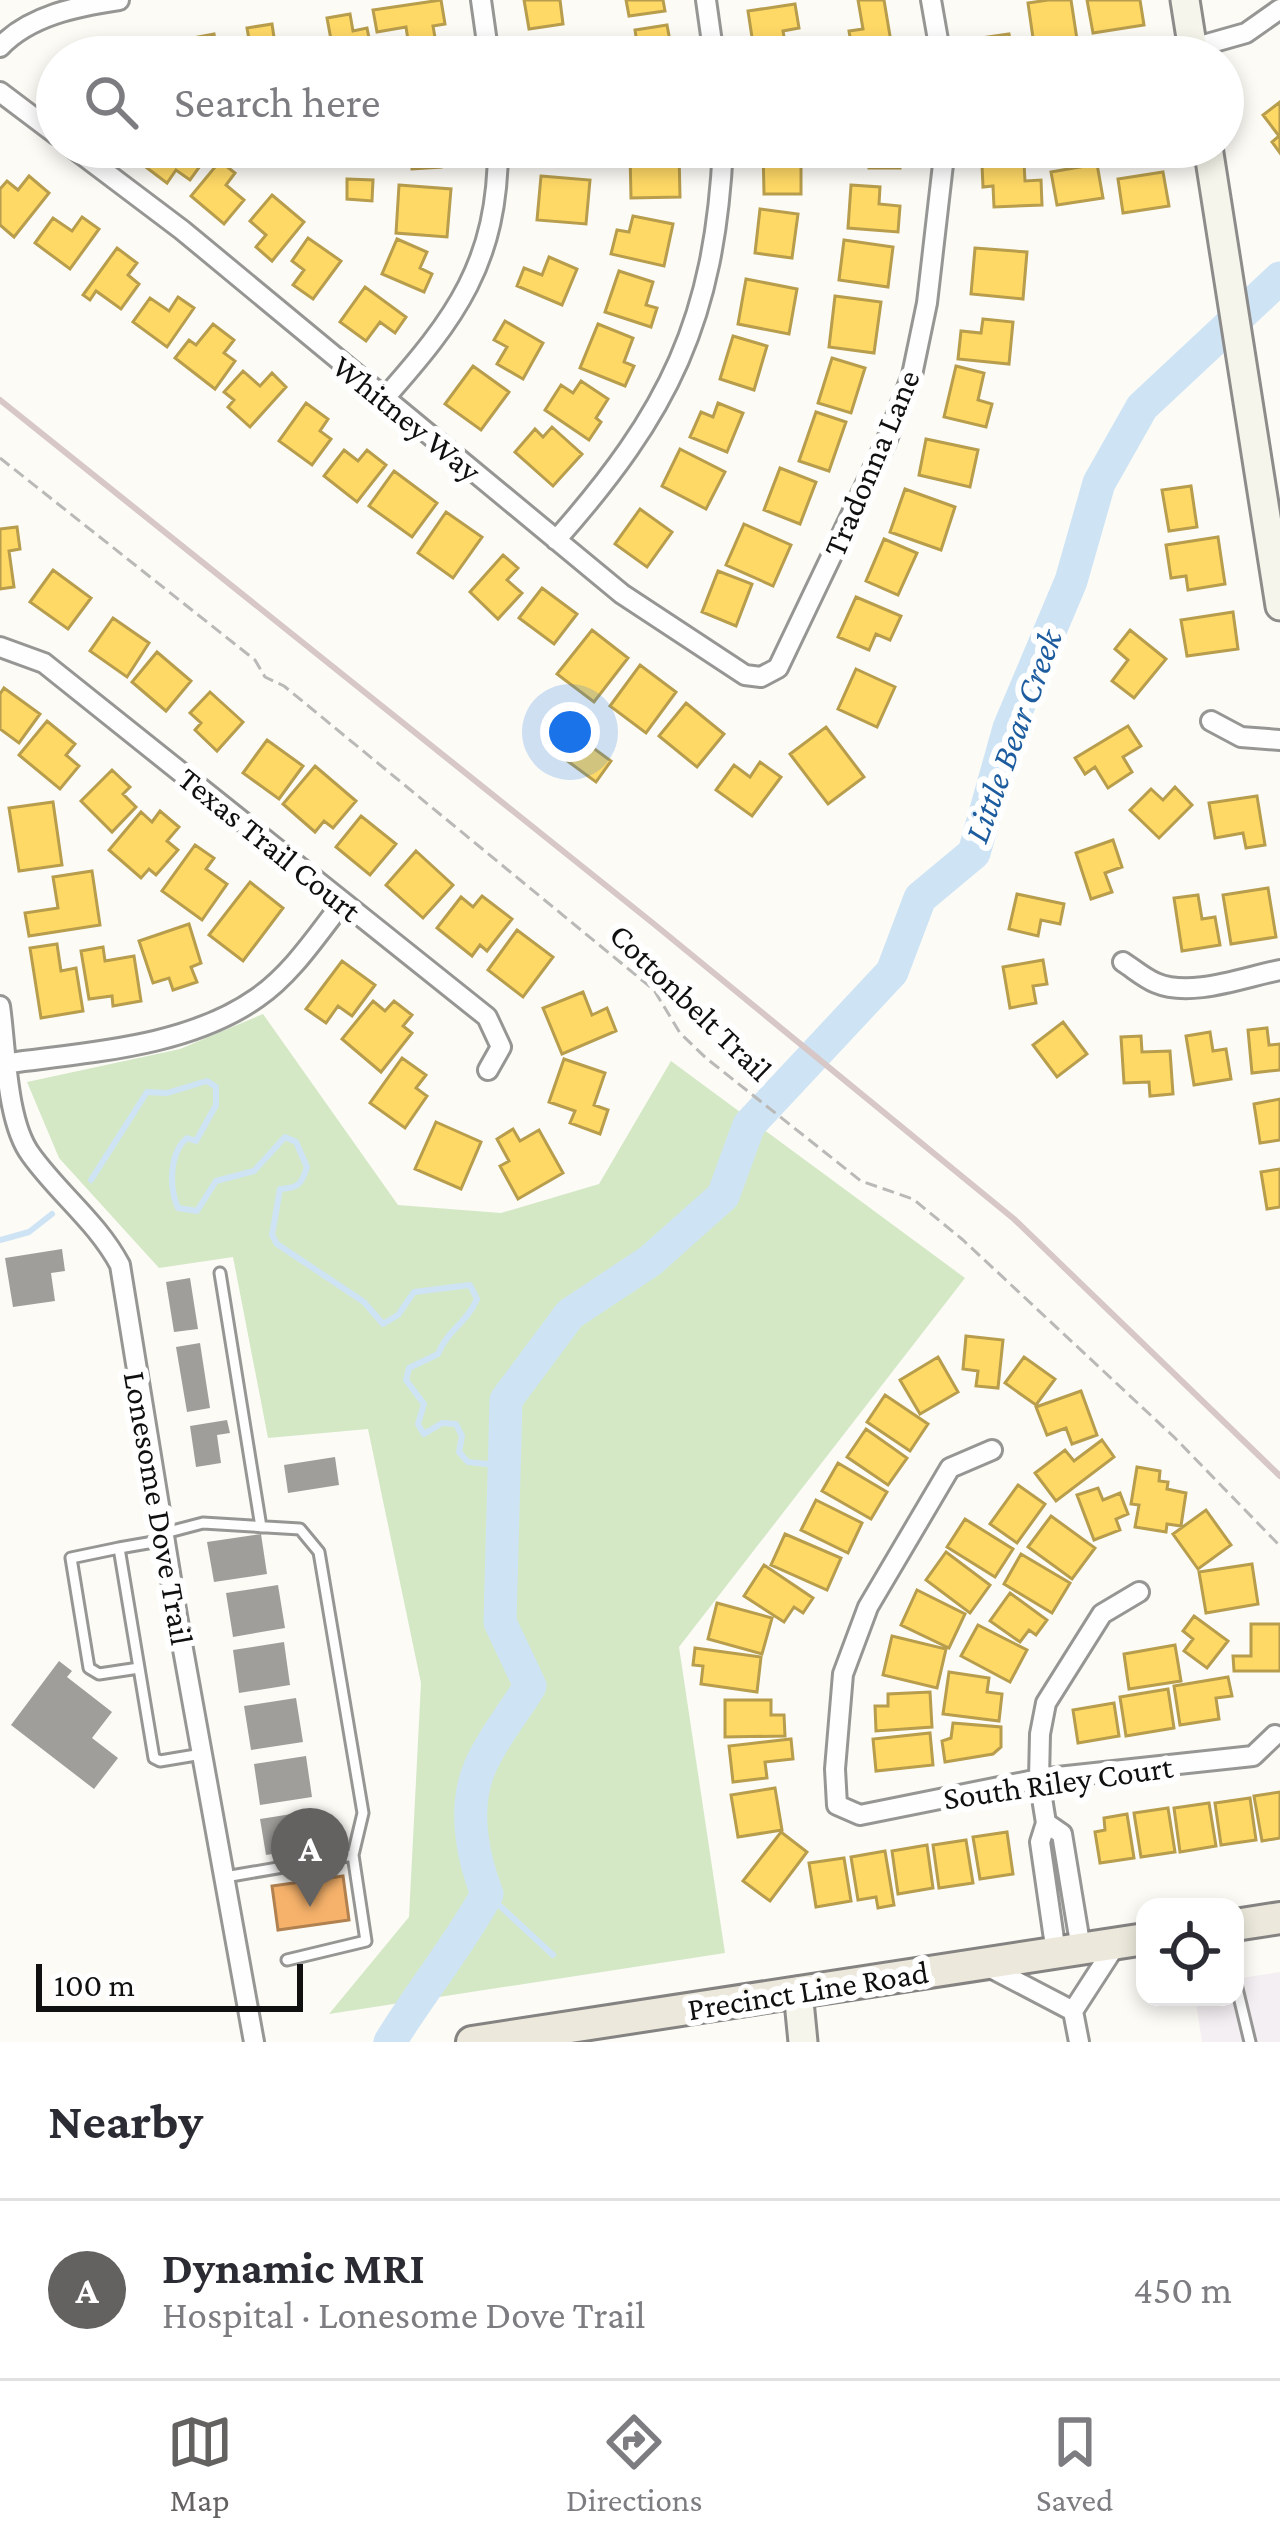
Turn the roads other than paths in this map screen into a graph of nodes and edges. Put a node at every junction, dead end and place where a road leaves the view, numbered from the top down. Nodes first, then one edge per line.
1 (119, 0) edge
2 (481, 0) edge
3 (706, 0) edge
4 (932, 0) edge
5 (1185, 0) edge
6 (1280, 9) edge
7 (486, 36) edge
8 (711, 36) edge
9 (938, 36) edge
10 (1190, 36) edge
11 (1238, 36) edge
12 (0, 47) edge
13 (0, 92) edge
14 (36, 119) edge
15 (100, 168) edge
16 (497, 168) edge
17 (721, 168) edge
18 (943, 168) edge
19 (1211, 168) edge
20 (383, 400) junction
21 (1272, 505) edge
22 (556, 540) junction
23 (1280, 606) edge
24 (0, 647) edge
25 (750, 676) joint
26 (1211, 721) dead end
27 (1280, 740) edge
28 (343, 902) junction
29 (1123, 962) dead end
30 (1280, 970) edge
31 (0, 1006) edge
32 (9, 1063) junction
33 (488, 1070) dead end
34 (220, 1273) dead end
35 (992, 1450) dead end
36 (261, 1527) junction
37 (164, 1537) junction
38 (118, 1548) junction
39 (1139, 1592) dead end
40 (139, 1668) junction
41 (1275, 1735) dead end
42 (202, 1754) junction
43 (1039, 1779) junction
44 (353, 1855) junction
45 (224, 1877) junction
46 (1280, 1918) edge
47 (1244, 1924) edge
48 (1131, 1941) edge
49 (1068, 1950) junction
50 (287, 1960) dead end
51 (983, 1964) junction
52 (798, 1991) junction
53 (1241, 2006) edge
54 (1073, 2012) junction
55 (254, 2042) edge
56 (472, 2042) edge
57 (803, 2042) edge
58 (1079, 2042) edge
59 (1250, 2042) edge

1 - 12 street
2 - 7 street
3 - 8 street
4 - 9 street
5 - 10 main road
6 - 11 street
13 - 14 street
15 - 20 street, Whitney Way
16 - 20 street
17 - 22 street
18 - 25 street, Tradonna Lane
19 - 21 main road
20 - 22 street, Whitney Way
21 - 23 main road
22 - 25 street, Whitney Way
24 - 28 street, Texas Trail Court
26 - 27 street
28 - 32 street
28 - 33 street, Texas Trail Court
29 - 30 street
31 - 32 street, Lonesome Dove Trail
32 - 37 street, Lonesome Dove Trail
34 - 36 lane
35 - 43 street, South Riley Court
36 - 37 lane
36 - 44 lane
37 - 38 lane
37 - 42 street, Lonesome Dove Trail
38 - 40 lane
38 - 40 lane
39 - 43 street
40 - 42 lane
41 - 43 street, South Riley Court
42 - 45 street, Lonesome Dove Trail
43 - 49 street
44 - 45 lane
44 - 50 lane
45 - 55 street, Lonesome Dove Trail
46 - 47 main road
48 - 49 main road, Precinct Line Road
48 - 54 street
49 - 51 main road, Precinct Line Road
51 - 52 main road, Precinct Line Road
51 - 54 street
52 - 56 main road, Precinct Line Road
52 - 57 main road
53 - 59 lane
54 - 58 street

